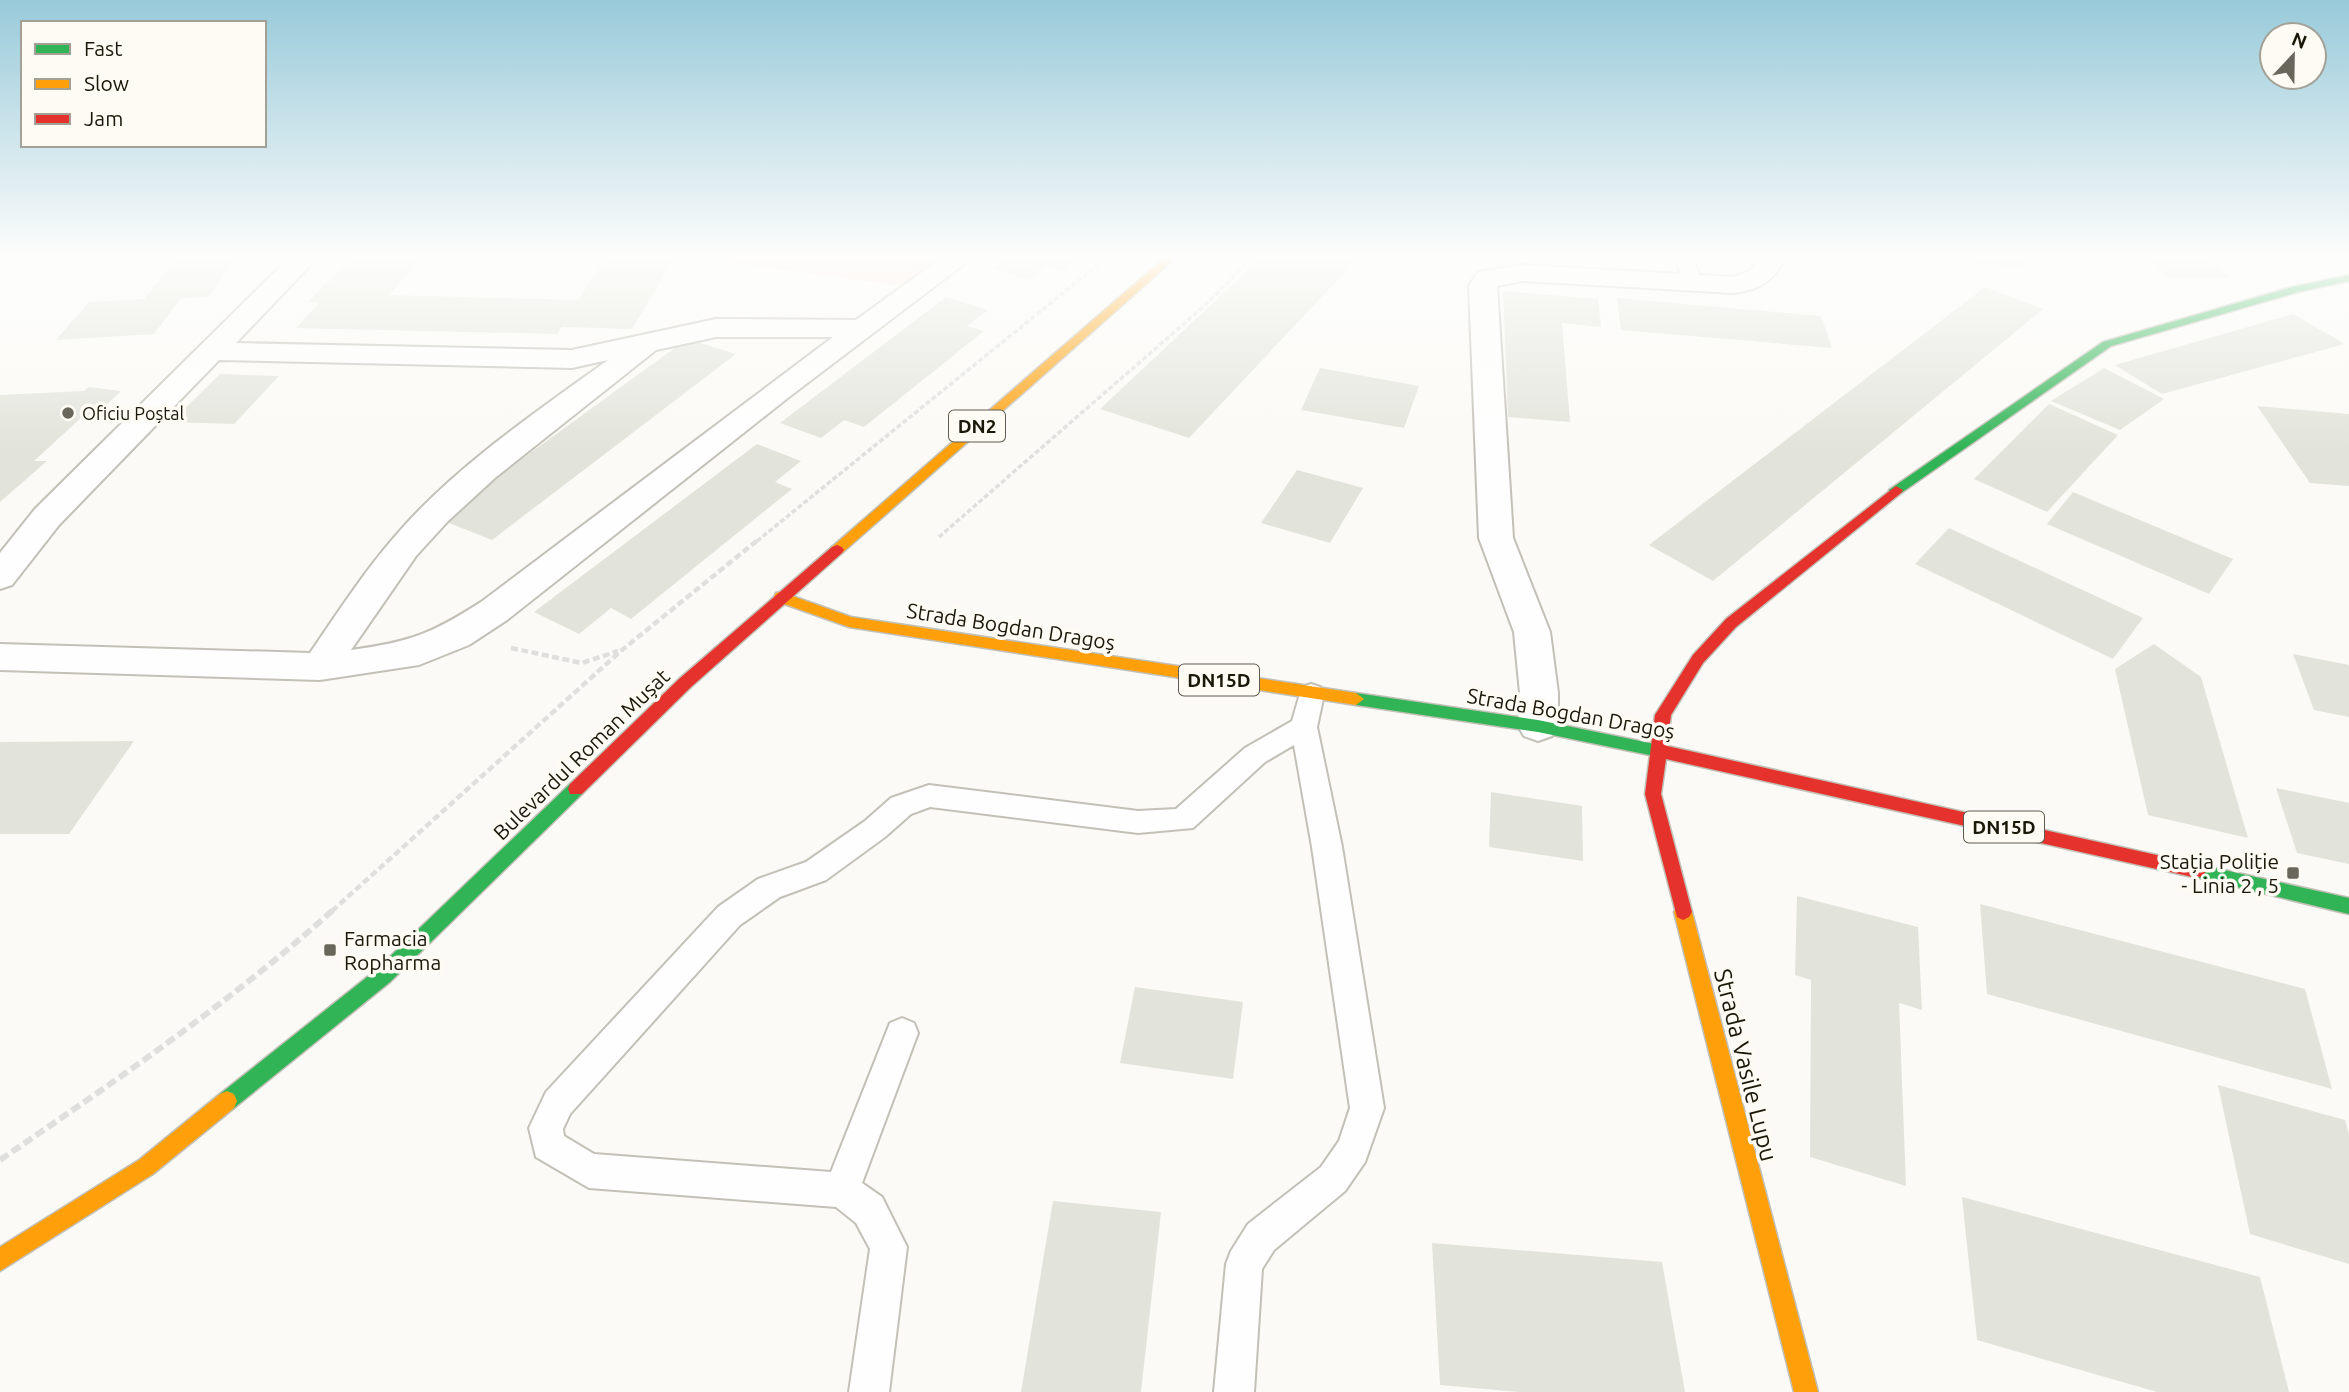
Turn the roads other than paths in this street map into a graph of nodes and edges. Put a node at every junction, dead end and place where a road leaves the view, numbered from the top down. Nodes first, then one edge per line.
1 (242, 320) edge
2 (874, 320) edge
3 (1099, 320) edge
4 (1484, 320) edge
5 (2190, 320) edge
6 (863, 328) junction
7 (654, 340) junction
8 (211, 351) junction
9 (0, 577) edge
10 (781, 597) junction
11 (0, 657) edge
12 (320, 667) junction
13 (1311, 694) junction
14 (1538, 726) junction
15 (1304, 727) junction
16 (1660, 749) junction
17 (2349, 906) edge
18 (902, 1033) dead end
19 (842, 1190) junction
20 (0, 1260) edge
21 (869, 1392) edge
22 (1234, 1392) edge
23 (1806, 1392) edge

1 - 8 street
2 - 6 street
3 - 10 main road, Bulevardul Roman Mușat / DN2
4 - 14 street
5 - 16 main road, Strada Vasile Lupu
6 - 7 street
6 - 12 street
7 - 8 street
7 - 12 street
8 - 9 street
10 - 13 main road, Strada Bogdan Dragoș / DN15D
10 - 20 main road, Bulevardul Roman Mușat / DN2
11 - 12 street
13 - 14 main road, Strada Bogdan Dragoș / DN15D
13 - 15 lane
14 - 16 main road, Strada Bogdan Dragoș / DN15D
15 - 19 lane
15 - 22 lane
16 - 17 main road, Strada Bogdan Dragoș / DN15D
16 - 23 main road, Strada Vasile Lupu
18 - 19 lane
19 - 21 lane

